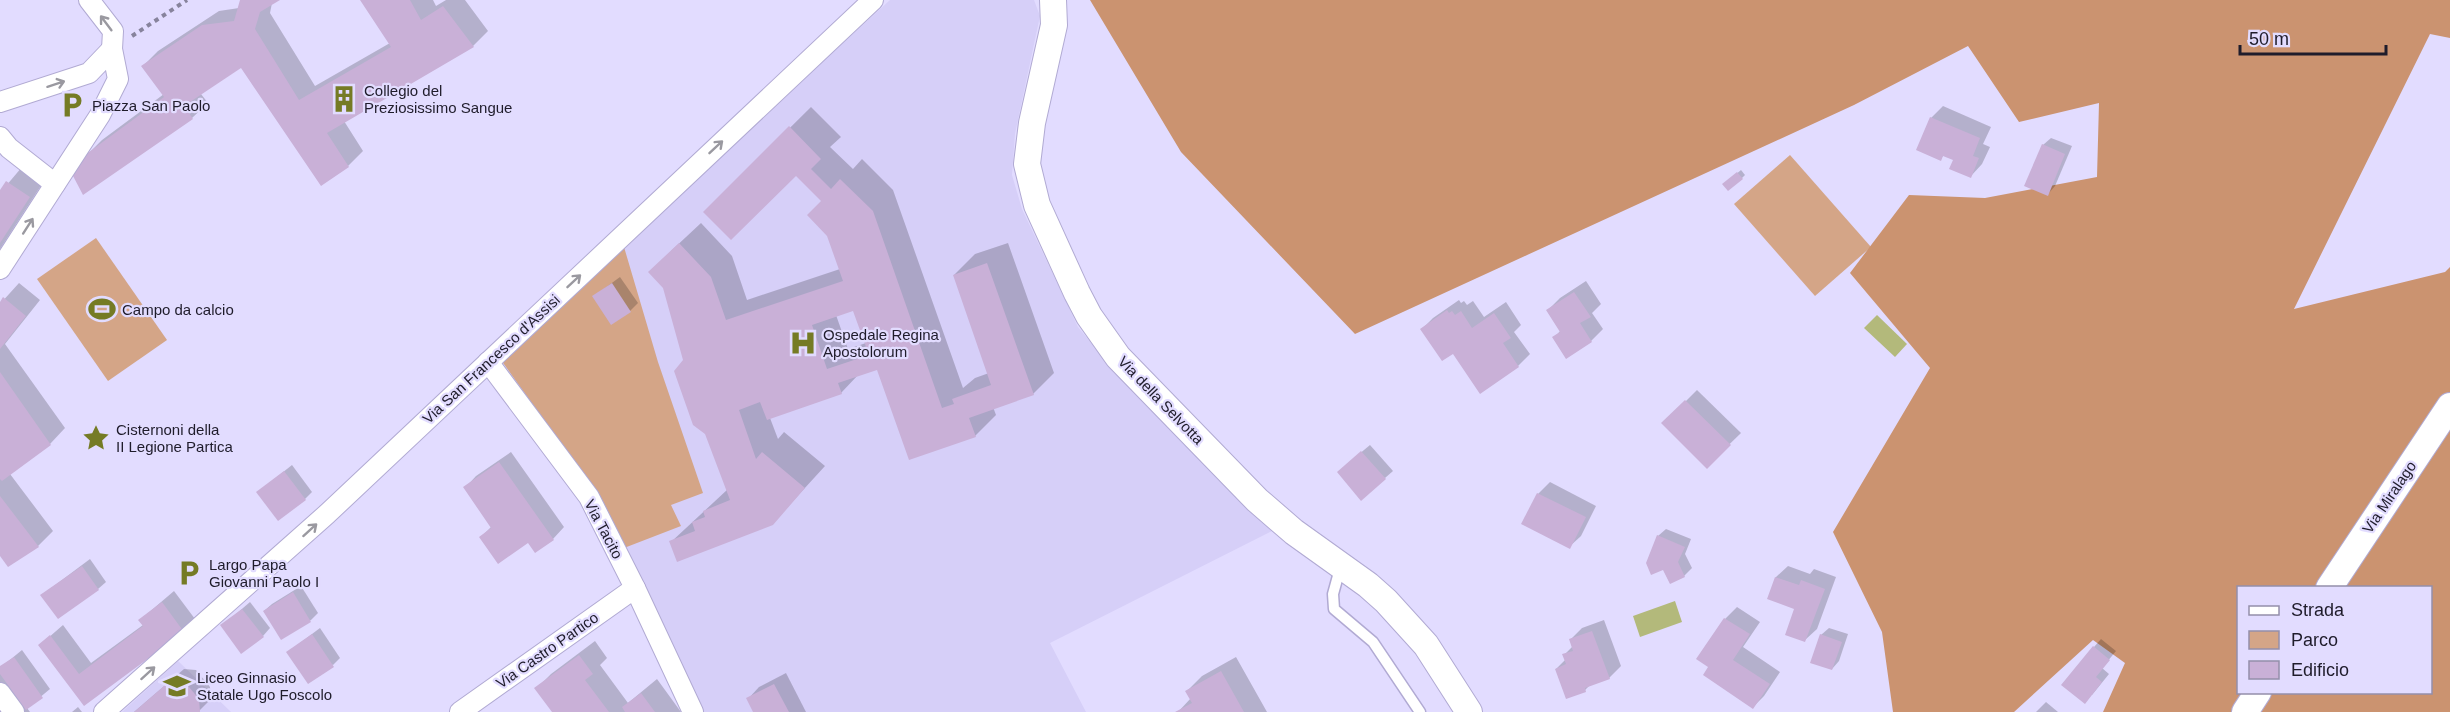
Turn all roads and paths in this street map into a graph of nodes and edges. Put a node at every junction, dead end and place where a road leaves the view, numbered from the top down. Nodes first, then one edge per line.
1 (89, 0) edge
2 (187, 0) edge
3 (873, 0) edge
4 (1053, 0) edge
5 (112, 50) junction
6 (0, 102) edge
7 (3, 147) edge
8 (56, 184) junction
9 (0, 269) edge
10 (488, 362) junction
11 (2450, 406) edge
12 (1341, 565) junction
13 (2330, 586) edge
14 (635, 588) junction
15 (0, 693) edge
16 (2257, 694) edge
17 (14, 712) edge
18 (104, 712) edge
19 (460, 712) edge
20 (693, 712) edge
21 (1420, 712) edge
22 (1469, 712) edge
23 (2245, 712) edge

5 -> 1 street
2 - 5 path
10 -> 3 street, Via San Francesco d'Assisi
4 - 12 street, Via della Selvotta
6 -> 5 street
5 - 8 street
7 - 8 street
9 -> 8 street
10 - 14 street, Via Tacito
18 -> 10 street, Via San Francesco d'Assisi
11 - 13 street, Via Miralago
12 - 21 lane
12 - 22 street, Via della Selvotta
14 - 19 street, Via Castro Partico
14 - 20 street, Via Tacito
15 - 17 street
16 - 23 street

